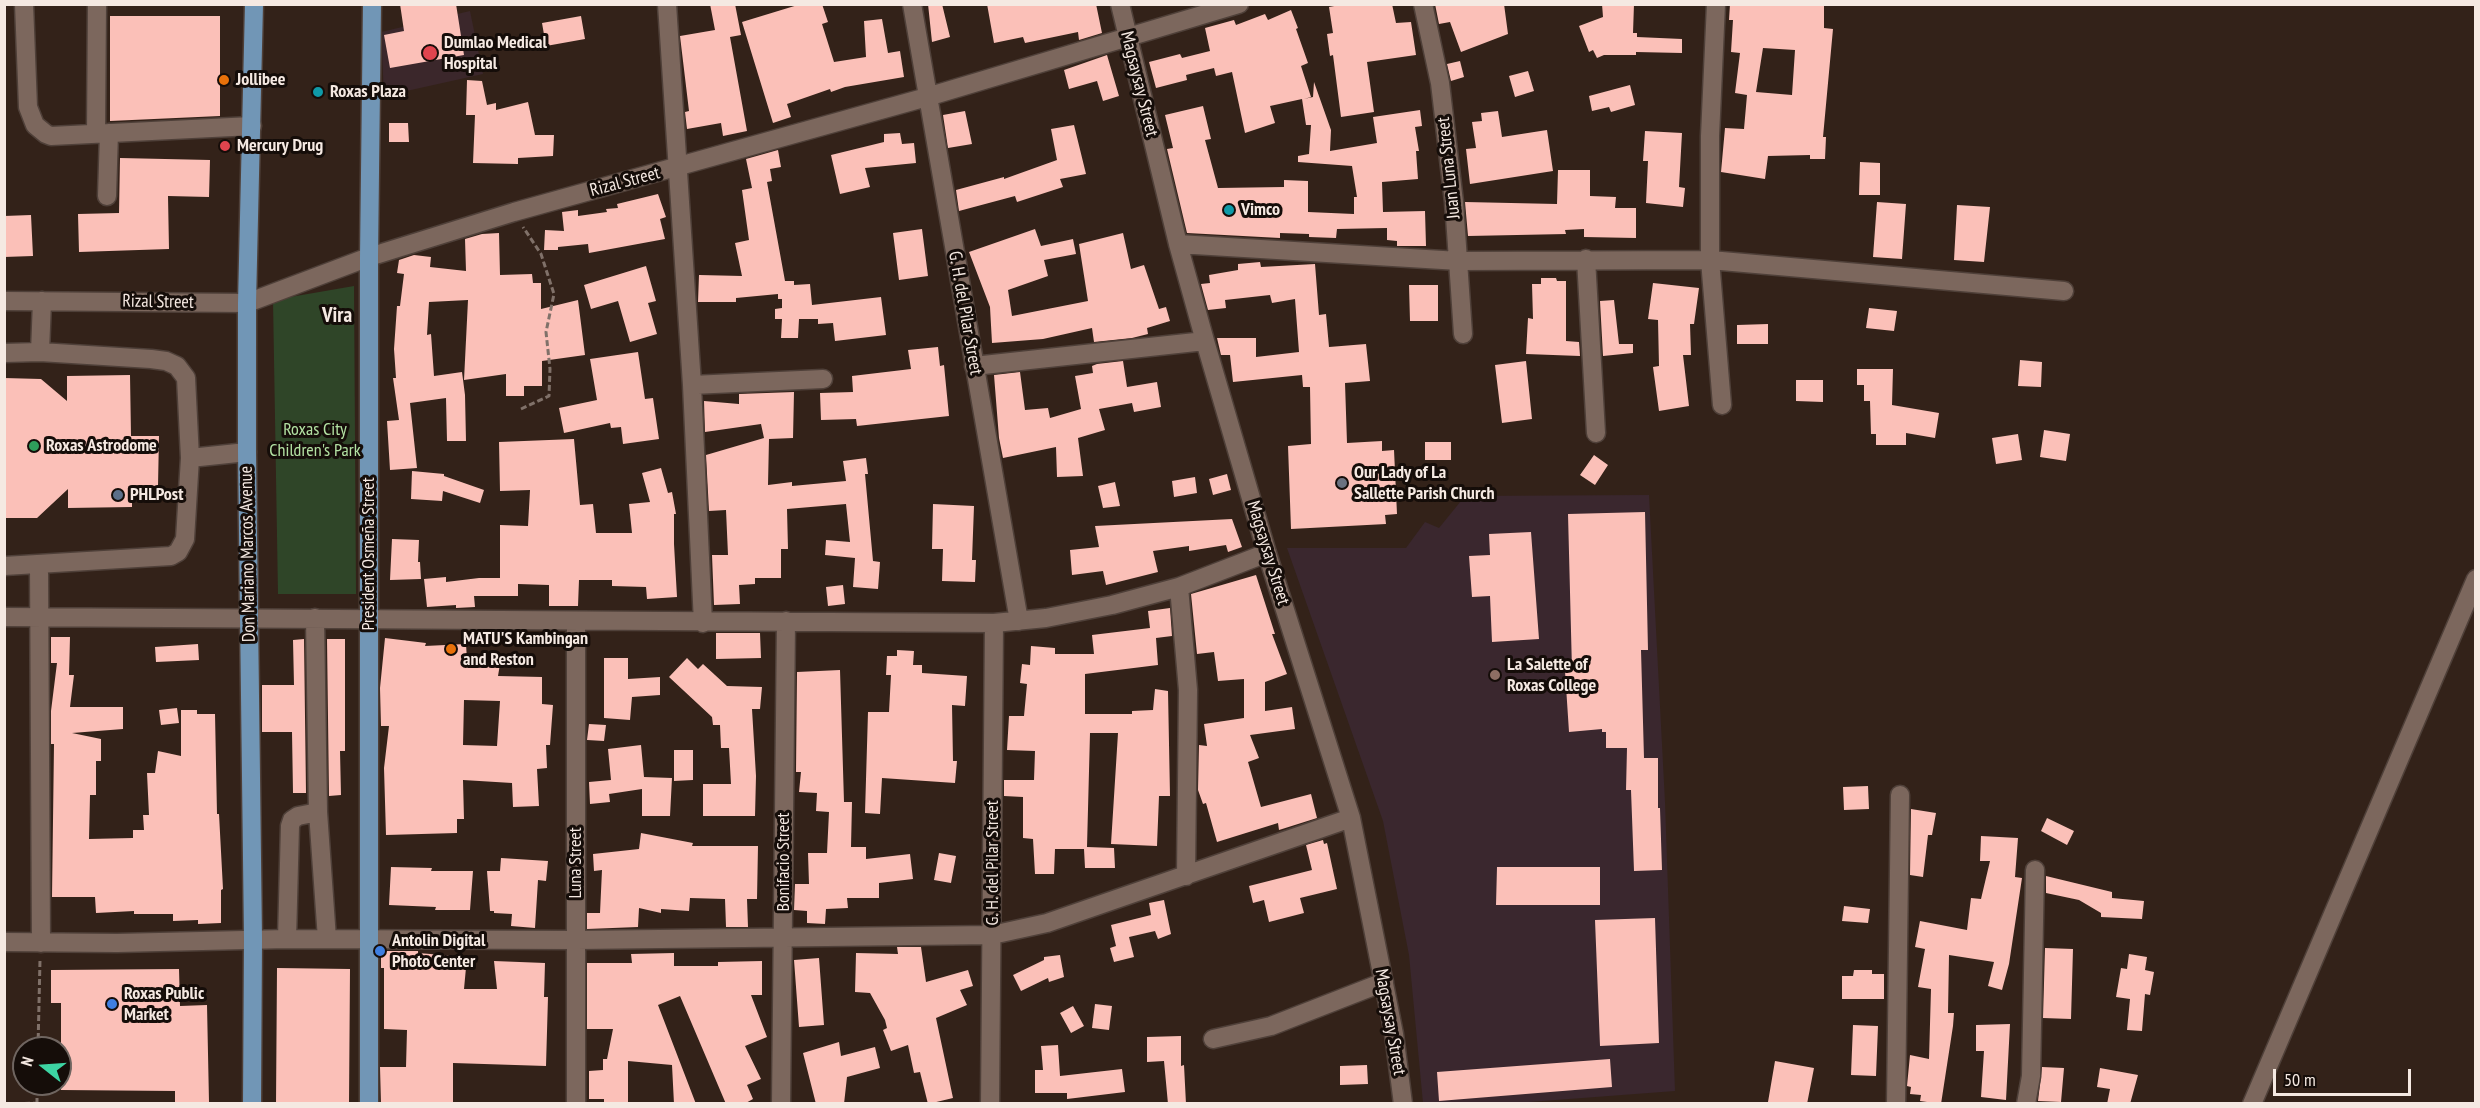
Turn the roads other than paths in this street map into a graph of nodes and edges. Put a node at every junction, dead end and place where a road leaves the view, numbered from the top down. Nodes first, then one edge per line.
1 (24, 4) edge
2 (97, 4) edge
3 (254, 4) edge
4 (372, 4) edge
5 (667, 4) edge
6 (912, 4) edge
7 (1120, 4) edge
8 (1239, 4) edge
9 (1423, 4) edge
10 (1716, 4) edge
11 (1128, 38) junction
12 (927, 97) junction
13 (252, 126) junction
14 (102, 133) junction
15 (680, 167) junction
16 (107, 196) dead end
17 (1178, 244) junction
18 (369, 257) junction
19 (1586, 259) junction
20 (1710, 260) junction
21 (1459, 261) junction
22 (2064, 291) dead end
23 (4, 300) edge
24 (42, 301) junction
25 (247, 303) junction
26 (1463, 334) dead end
27 (1205, 341) junction
28 (40, 352) junction
29 (4, 353) edge
30 (974, 366) junction
31 (823, 379) dead end
32 (692, 385) junction
33 (1722, 405) dead end
34 (1596, 433) dead end
35 (247, 452) junction
36 (190, 458) junction
37 (1267, 553) junction
38 (39, 565) junction
39 (4, 566) edge
40 (2475, 579) edge
41 (1179, 587) junction
42 (4, 617) edge
43 (40, 617) junction
44 (249, 618) junction
45 (315, 618) junction
46 (369, 618) junction
47 (786, 621) junction
48 (1019, 621) junction
49 (576, 622) junction
50 (703, 623) junction
51 (994, 623) junction
52 (1900, 795) dead end
53 (318, 812) junction
54 (1351, 818) junction
55 (2035, 870) dead end
56 (1186, 876) junction
57 (992, 935) junction
58 (784, 938) junction
59 (253, 939) junction
60 (287, 939) junction
61 (327, 939) junction
62 (367, 939) junction
63 (577, 940) junction
64 (4, 942) edge
65 (41, 943) junction
66 (1384, 982) junction
67 (1213, 1039) dead end
68 (252, 1104) edge
69 (369, 1104) edge
70 (576, 1104) edge
71 (782, 1104) edge
72 (990, 1104) edge
73 (1403, 1104) edge
74 (1896, 1104) edge
75 (2026, 1104) edge
76 (2252, 1104) edge

1 - 14 street
2 - 14 street
3 - 13 main road, Don Mariano Marcos Avenue
4 - 18 main road, President Osmeña Street
5 - 15 street
6 - 12 street, G. H. del Pilar Street
7 - 11 street, Magsaysay Street
8 - 11 street, Rizal Street
9 - 21 street, Juan Luna Street
10 - 20 street
11 - 12 street, Rizal Street
11 - 17 street, Magsaysay Street
12 - 15 street, Rizal Street
12 - 30 street, G. H. del Pilar Street
13 - 14 street
13 - 25 main road, Don Mariano Marcos Avenue
14 - 16 street
15 - 18 street, Rizal Street
15 - 32 street
17 - 21 street
17 - 27 street, Magsaysay Street
18 - 25 street, Rizal Street
18 - 46 main road, President Osmeña Street
19 - 20 street
19 - 21 street
19 - 34 street
20 - 22 street
20 - 33 street
21 - 26 street, Juan Luna Street
23 - 24 street, Rizal Street
24 - 25 street, Rizal Street
24 - 28 street
25 - 35 main road, Don Mariano Marcos Avenue
27 - 30 street
27 - 37 street, Magsaysay Street
28 - 29 street
28 - 36 street
30 - 48 street, G. H. del Pilar Street
31 - 32 street
32 - 50 street
35 - 36 street
35 - 44 main road, Don Mariano Marcos Avenue
36 - 38 street
37 - 41 street
37 - 54 street, Magsaysay Street
38 - 39 street
38 - 43 street
40 - 76 street
41 - 48 street
41 - 56 street
42 - 43 street
43 - 44 street
43 - 65 street
44 - 45 street
44 - 59 main road, Don Mariano Marcos Avenue
45 - 46 street
45 - 53 street
46 - 49 street
46 - 62 main road, President Osmeña Street
47 - 50 street
47 - 51 street
47 - 58 street, Bonifacio Street
48 - 51 street
49 - 50 street
49 - 63 street, Luna Street
51 - 57 street, G. H. del Pilar Street
52 - 74 street
53 - 60 street
53 - 61 street
54 - 56 street
54 - 66 street, Magsaysay Street
55 - 75 street
56 - 57 street
57 - 58 street
57 - 72 street, G. H. del Pilar Street
58 - 63 street
58 - 71 street, Bonifacio Street
59 - 60 street
59 - 65 street
59 - 68 main road, Don Mariano Marcos Avenue
60 - 61 street
61 - 62 street
62 - 63 street
62 - 69 main road, President Osmeña Street
63 - 70 street, Luna Street
64 - 65 street
66 - 67 street
66 - 73 street, Magsaysay Street

